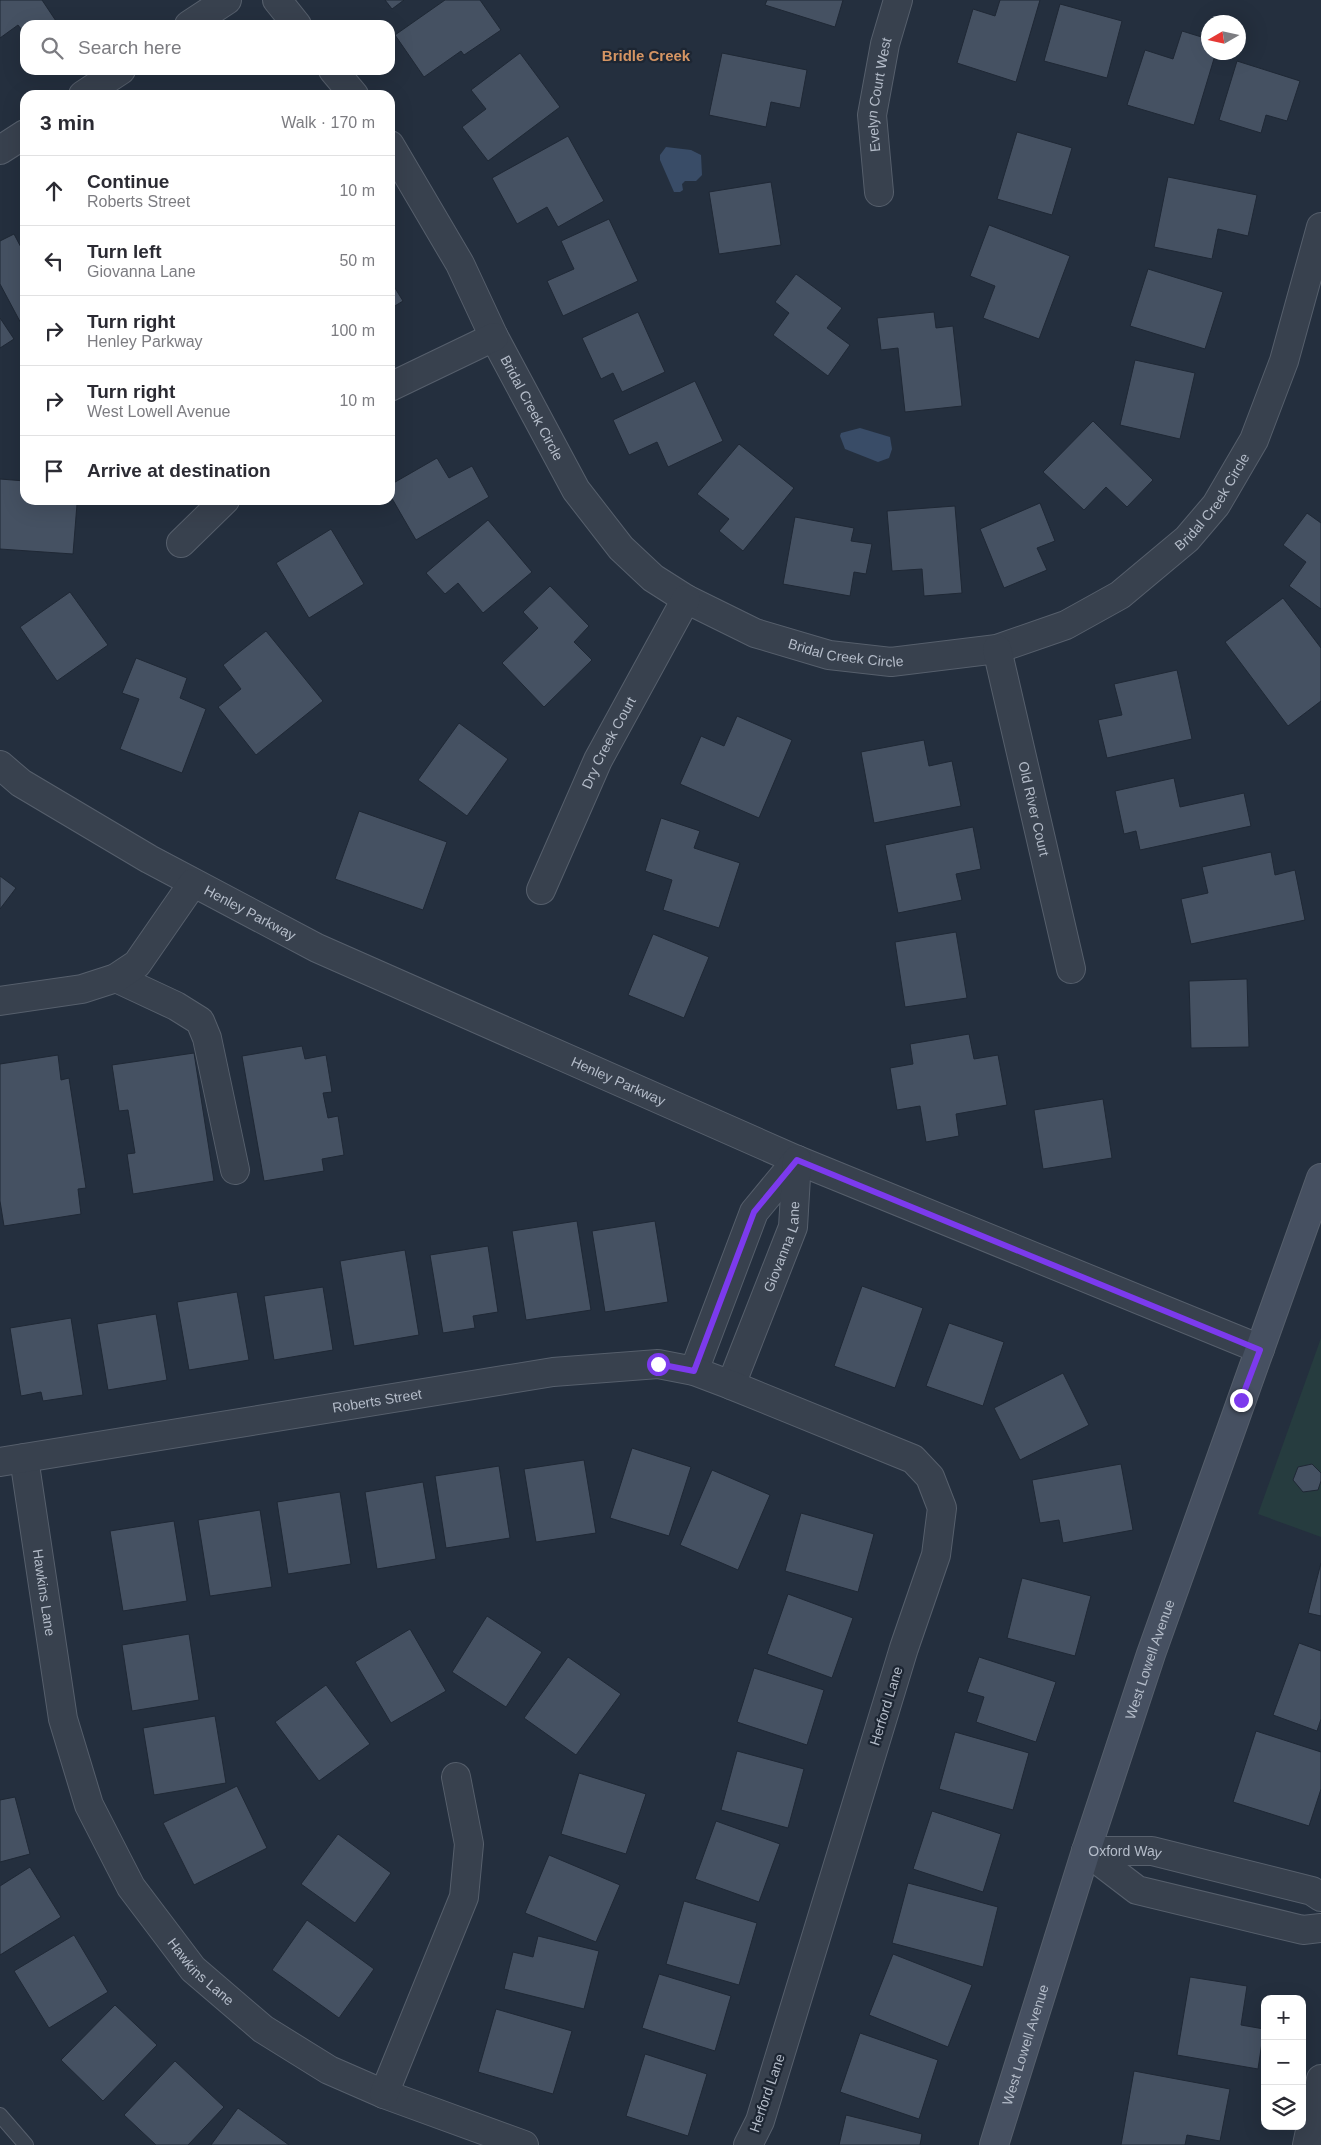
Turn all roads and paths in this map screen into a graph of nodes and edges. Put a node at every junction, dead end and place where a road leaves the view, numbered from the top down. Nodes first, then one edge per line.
1 (227, 0) edge
2 (277, 0) edge
3 (898, 0) edge
4 (197, 20) edge
5 (293, 20) edge
6 (113, 75) edge
7 (337, 75) edge
8 (91, 90) edge
9 (350, 90) edge
10 (20, 137) edge
11 (0, 150) edge
12 (395, 154) edge
13 (879, 192) dead end
14 (1321, 227) edge
15 (494, 337) junction
16 (395, 385) edge
17 (220, 505) edge
18 (180, 543) dead end
19 (686, 599) junction
20 (998, 649) junction
21 (0, 765) edge
22 (193, 883) junction
23 (541, 890) dead end
24 (1071, 969) dead end
25 (116, 978) junction
26 (0, 1001) edge
27 (797, 1160) junction
28 (235, 1170) dead end
29 (1321, 1178) edge
30 (1260, 1350) junction
31 (694, 1371) junction
32 (732, 1384) junction
33 (12, 1460) edge
34 (456, 1777) dead end
35 (1086, 1851) junction
36 (1321, 1897) edge
37 (1321, 1928) edge
38 (1321, 2079) edge
39 (384, 2094) junction
40 (0, 2115) edge
41 (26, 2145) edge
42 (524, 2145) edge
43 (748, 2145) edge
44 (994, 2145) edge
45 (1307, 2145) edge

1 - 4 street
2 - 5 street
3 - 13 street, Evelyn Court West
6 - 8 street
7 - 9 street
10 - 11 street
12 - 15 street, Bridal Creek Circle
14 - 20 street, Bridal Creek Circle
15 - 16 street
15 - 19 street, Bridal Creek Circle
17 - 18 street
19 - 20 street, Bridal Creek Circle
19 - 23 street, Dry Creek Court
20 - 24 street, Old River Court
21 - 22 street, Henley Parkway
22 - 25 street
22 - 27 street, Henley Parkway
25 - 26 street
25 - 28 street
27 - 30 street, Henley Parkway
27 - 31 street, Giovanna Lane
27 - 32 street, Giovanna Lane
29 - 30 street, West Lowell Avenue
30 - 35 street, West Lowell Avenue
31 - 32 street, Roberts Street
31 - 33 street, Roberts Street
32 - 43 street, Herford Lane
33 - 39 street, Hawkins Lane
34 - 39 street
35 - 36 street, Oxford Way
35 - 37 street, Oxford Way
35 - 44 street, West Lowell Avenue
38 - 45 street
39 - 42 street
40 - 41 lane

